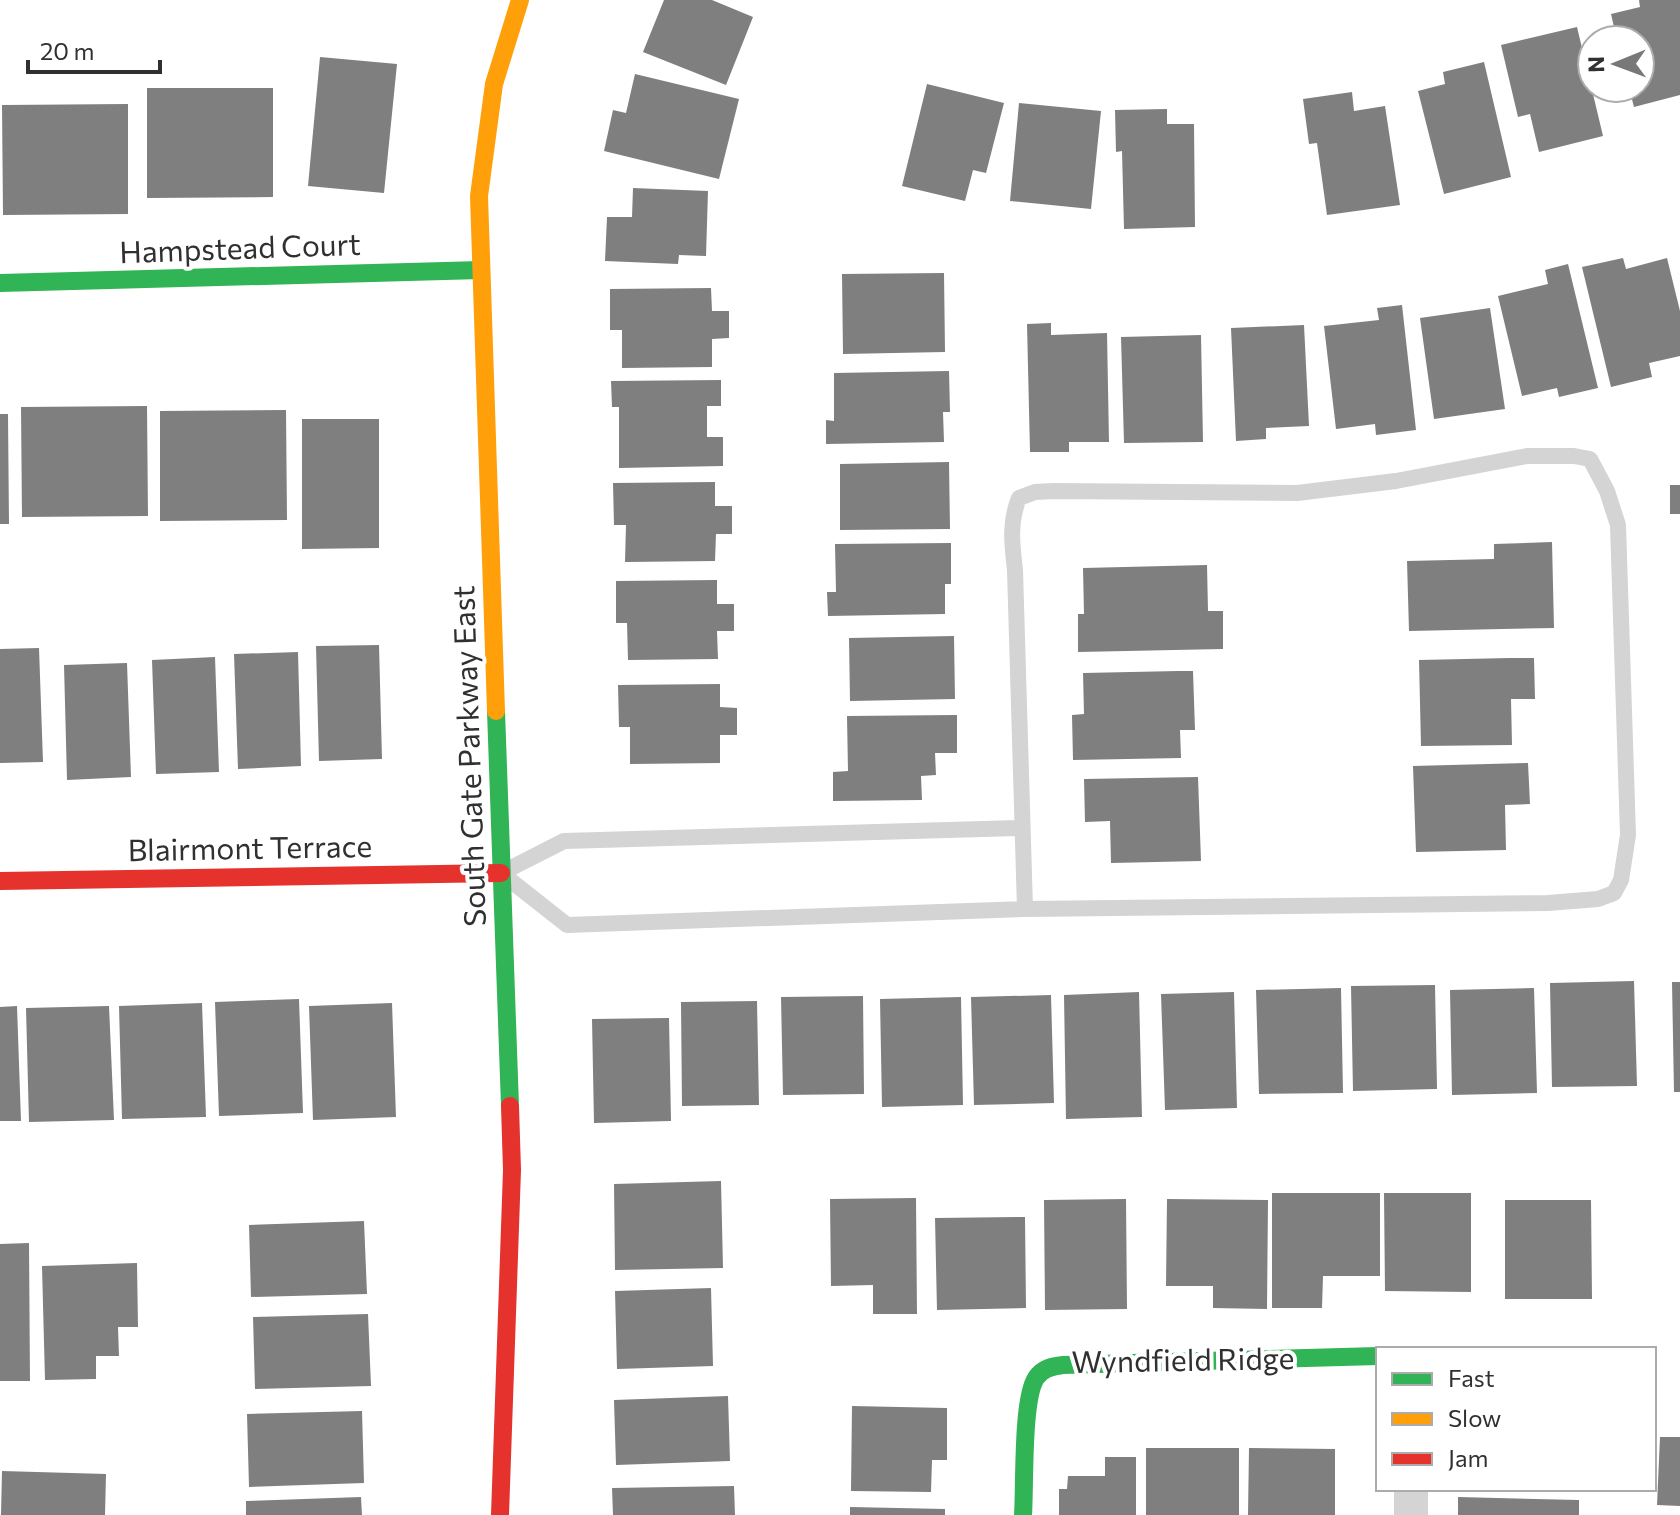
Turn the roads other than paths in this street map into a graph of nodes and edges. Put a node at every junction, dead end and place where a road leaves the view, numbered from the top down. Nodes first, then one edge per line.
1 (520, 0) edge
2 (481, 270) junction
3 (0, 283) edge
4 (1021, 828) junction
5 (501, 873) junction
6 (0, 881) edge
7 (1025, 909) junction
8 (1376, 1356) edge
9 (1411, 1491) edge
10 (500, 1515) edge
11 (1023, 1515) edge
12 (1411, 1515) edge

1 - 2 street, South Gate Parkway East
2 - 3 street, Hampstead Court
2 - 5 street, South Gate Parkway East
4 - 5 lane
4 - 7 lane
4 - 7 lane
5 - 6 street, Blairmont Terrace
5 - 7 lane
5 - 10 street, South Gate Parkway East
8 - 11 street, Wyndfield Ridge
9 - 12 street

